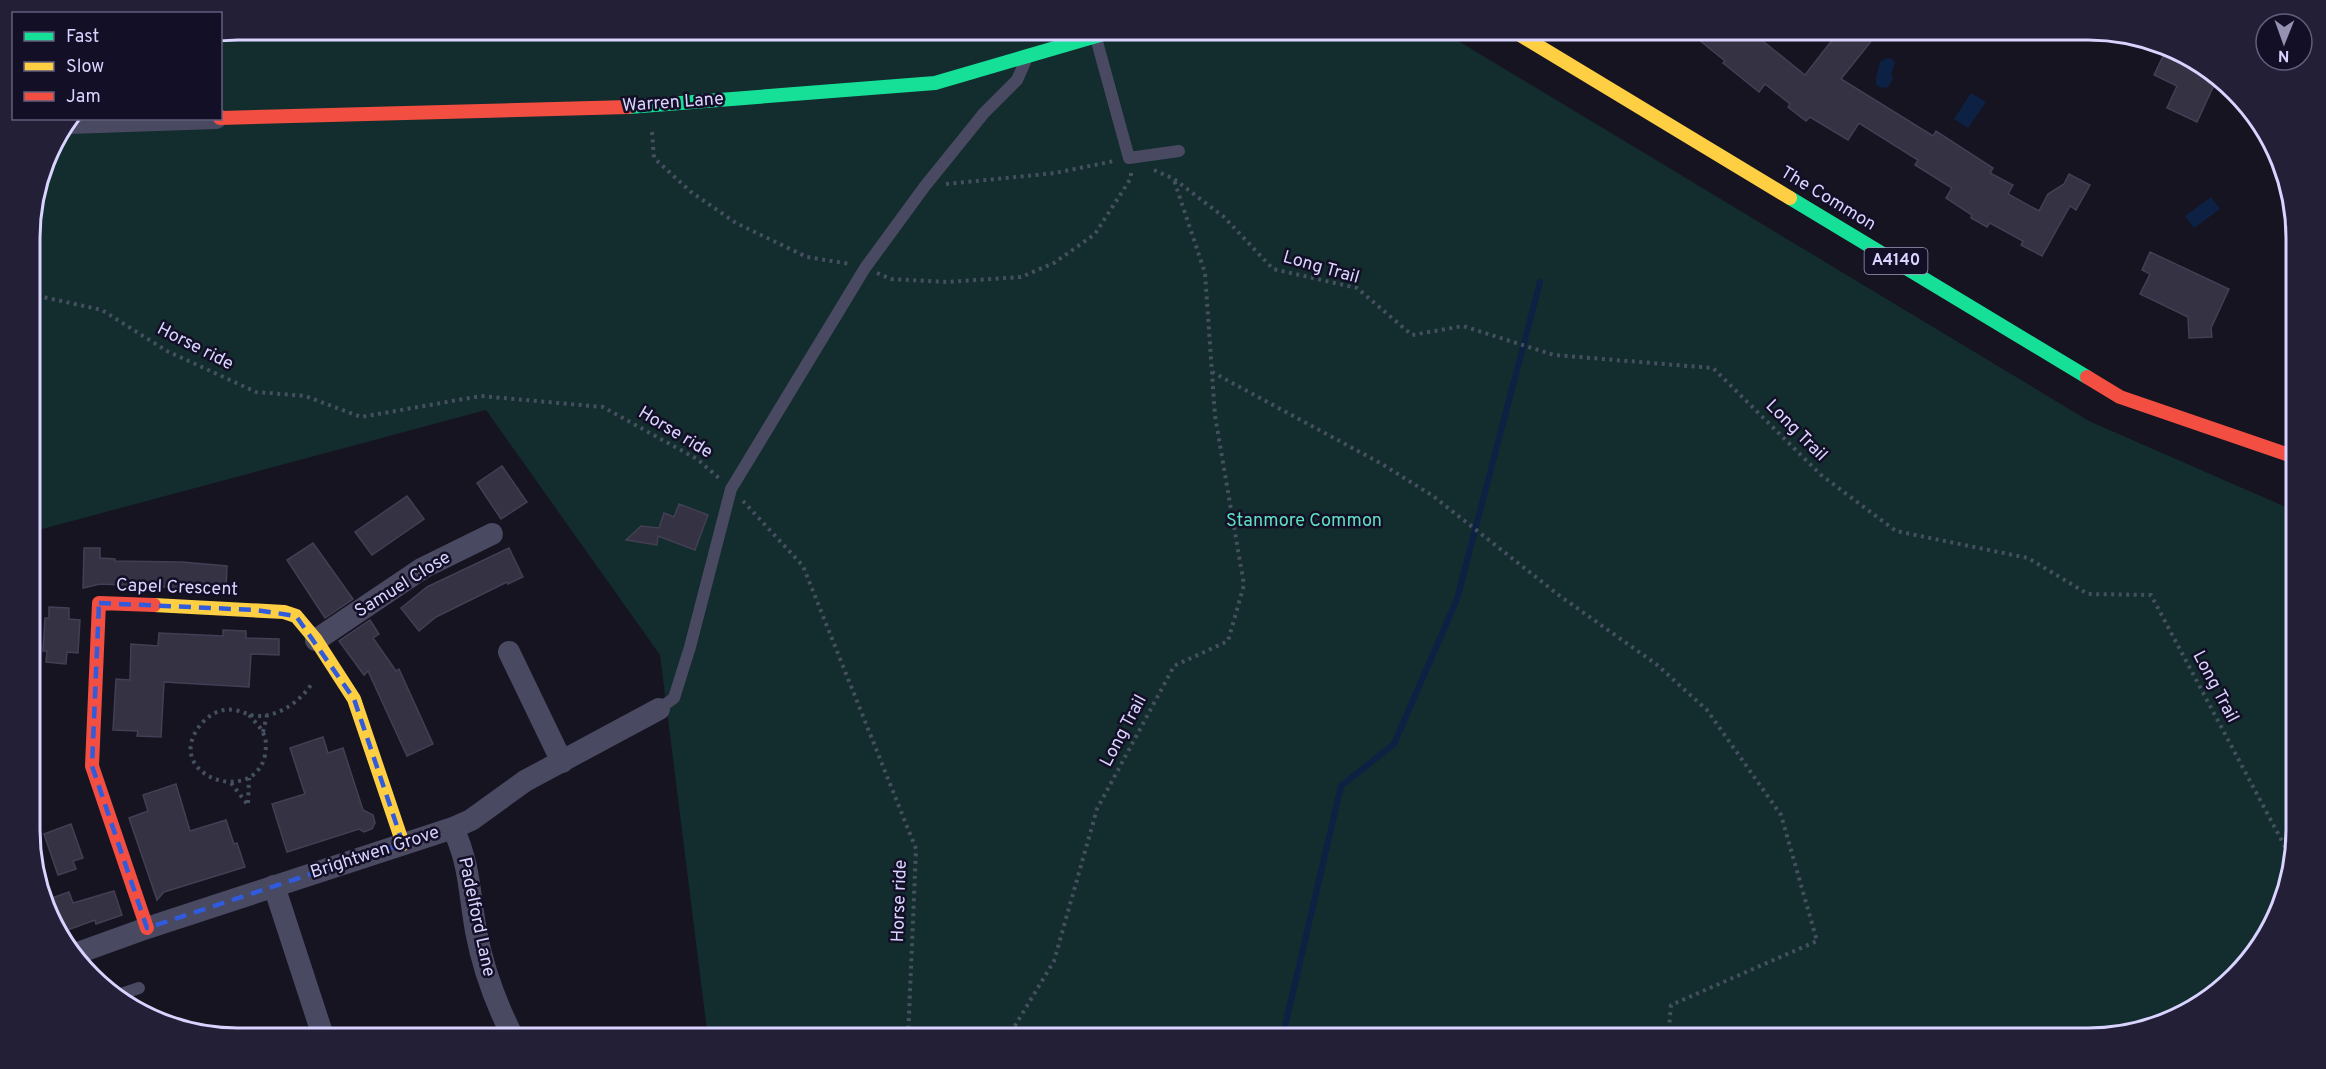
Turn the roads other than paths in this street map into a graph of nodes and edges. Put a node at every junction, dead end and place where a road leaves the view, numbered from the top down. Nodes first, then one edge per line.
1 (1086, 40) edge
2 (1097, 40) edge
3 (1529, 40) edge
4 (1026, 58) junction
5 (222, 118) edge
6 (157, 120) edge
7 (78, 123) edge
8 (1179, 151) dead end
9 (2286, 454) edge
10 (492, 534) dead end
11 (316, 640) junction
12 (509, 652) dead end
13 (659, 708) joint
14 (562, 762) junction
15 (453, 828) junction
16 (403, 844) junction
17 (274, 886) junction
18 (147, 927) junction
19 (81, 951) edge
20 (139, 988) dead end
21 (125, 993) edge
22 (320, 1028) edge
23 (509, 1028) edge

1 - 4 street, Warren Lane
2 - 8 lane
3 - 9 street, The Common / A4140
4 - 5 street, Warren Lane
4 - 13 lane
6 - 7 street
10 - 11 street, Samuel Close
11 - 16 street, Capel Crescent
11 - 18 street, Capel Crescent
12 - 14 street
13 - 14 street, Brightwen Grove
14 - 15 street, Brightwen Grove
15 - 16 street, Brightwen Grove
15 - 23 street, Padelford Lane
16 - 17 street, Brightwen Grove
17 - 18 street, Brightwen Grove
17 - 22 street
18 - 19 street, Brightwen Grove
20 - 21 lane

